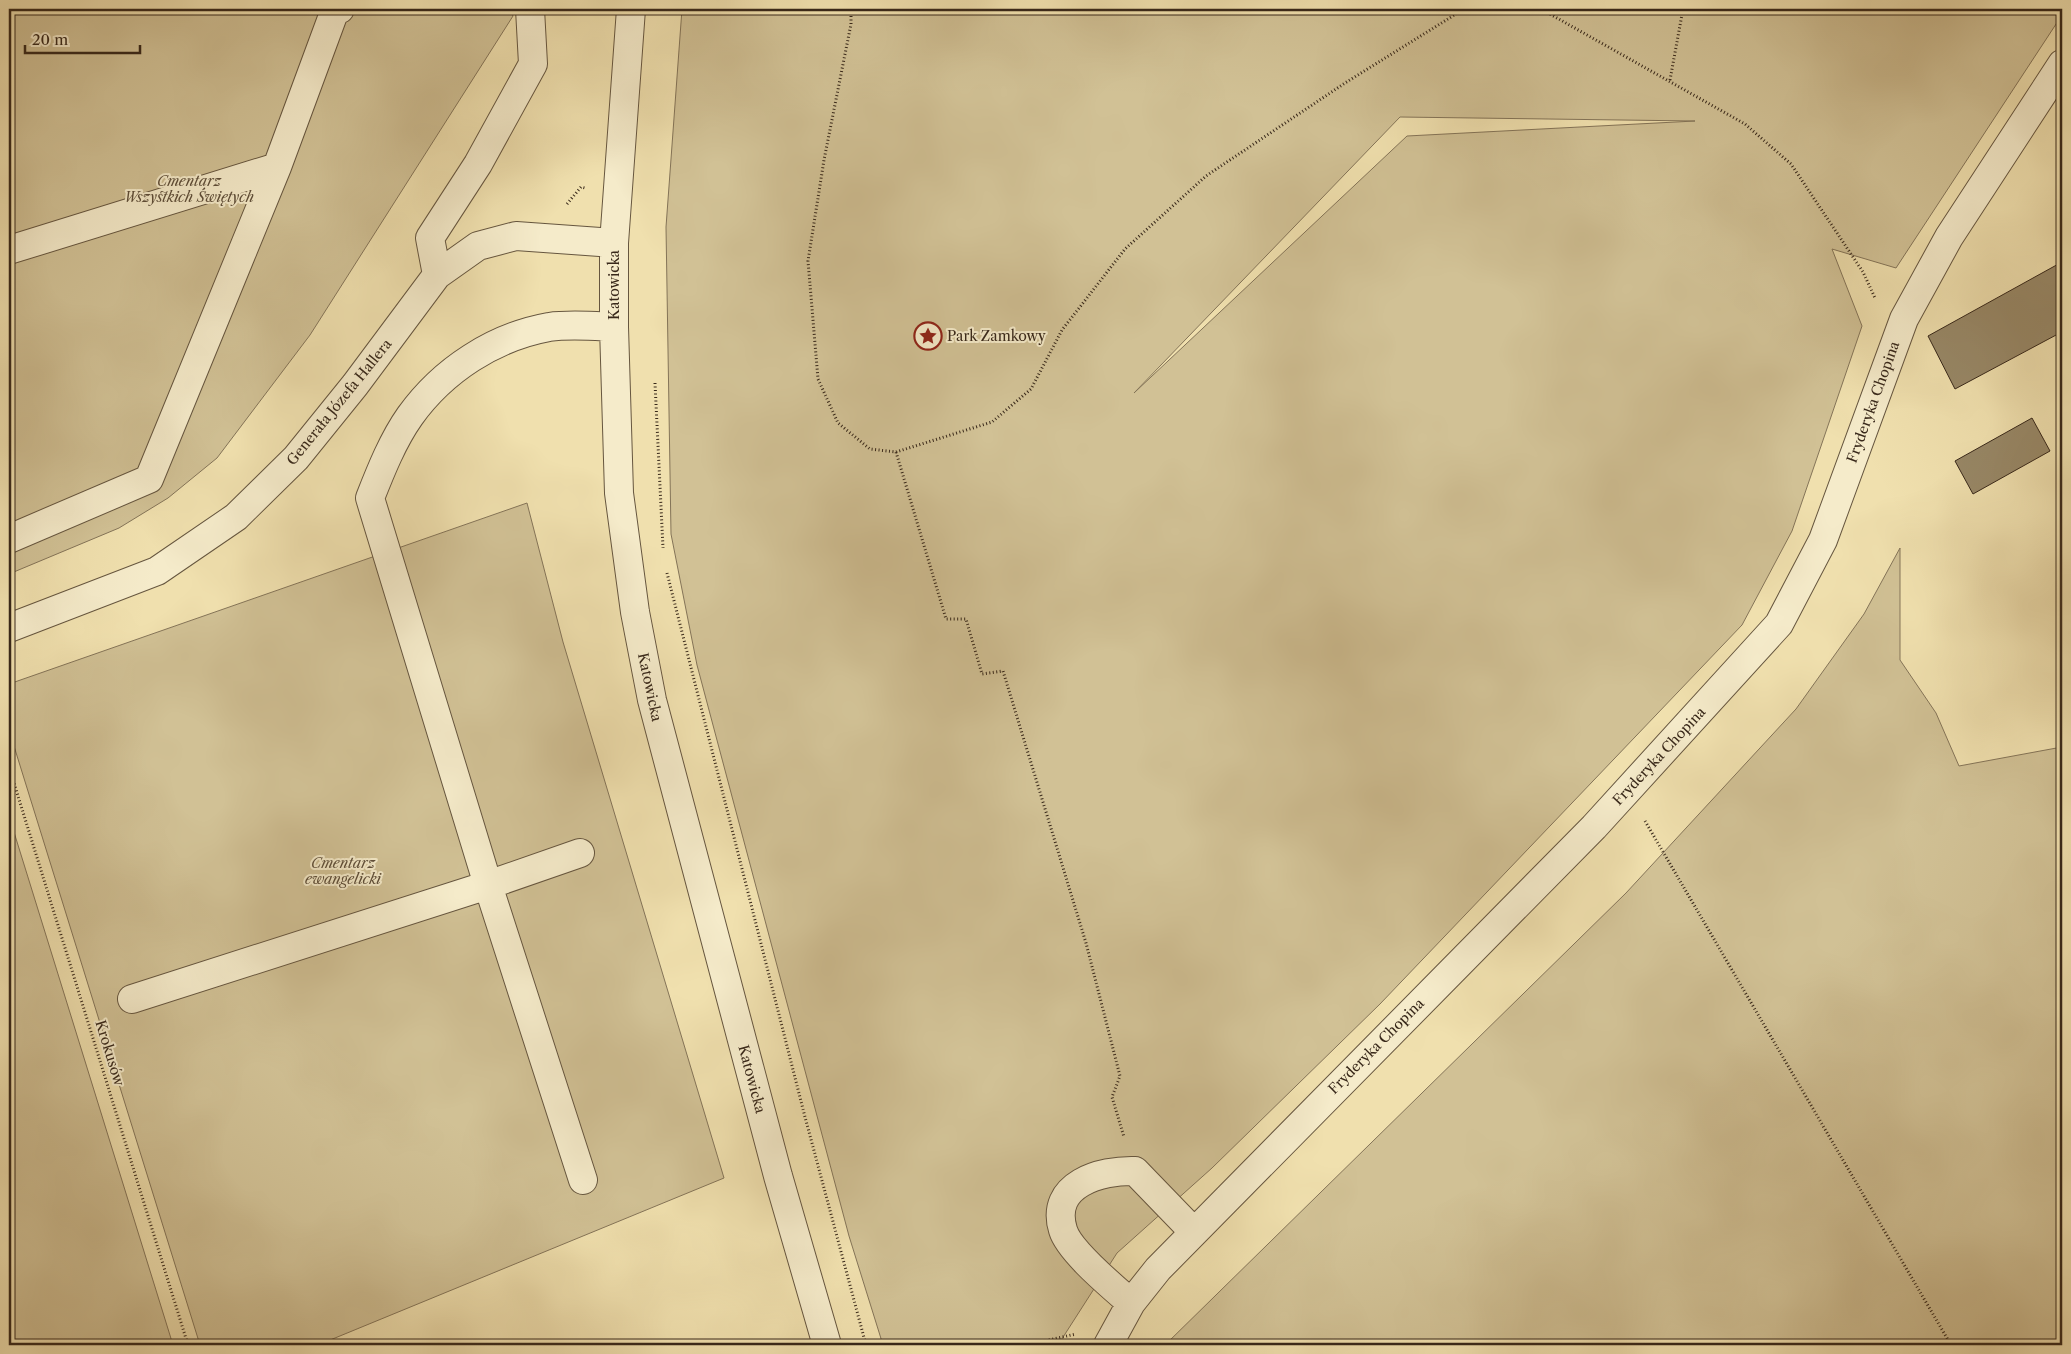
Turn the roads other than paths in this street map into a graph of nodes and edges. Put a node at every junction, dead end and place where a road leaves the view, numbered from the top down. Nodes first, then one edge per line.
1 (336, 9) edge
2 (530, 9) edge
3 (631, 9) edge
4 (2062, 64) edge
5 (277, 167) junction
6 (614, 243) junction
7 (9, 250) edge
8 (437, 275) junction
9 (614, 327) junction
10 (9, 540) edge
11 (9, 628) edge
12 (580, 852) dead end
13 (488, 885) junction
14 (132, 999) dead end
15 (584, 1180) dead end
16 (1193, 1231) junction
17 (1131, 1304) junction
18 (827, 1345) edge
19 (1108, 1345) edge

1 - 5 street
2 - 8 street
3 - 6 street, Katowicka
4 - 16 street, Fryderyka Chopina
5 - 7 street
5 - 10 street
6 - 8 street, Generała Józefa Hallera
6 - 9 street, Katowicka
8 - 11 street, Generała Józefa Hallera
9 - 13 street
9 - 18 street, Katowicka
12 - 13 street
13 - 14 street
13 - 15 street
16 - 17 street, Fryderyka Chopina
16 - 17 street
17 - 19 street, Fryderyka Chopina

